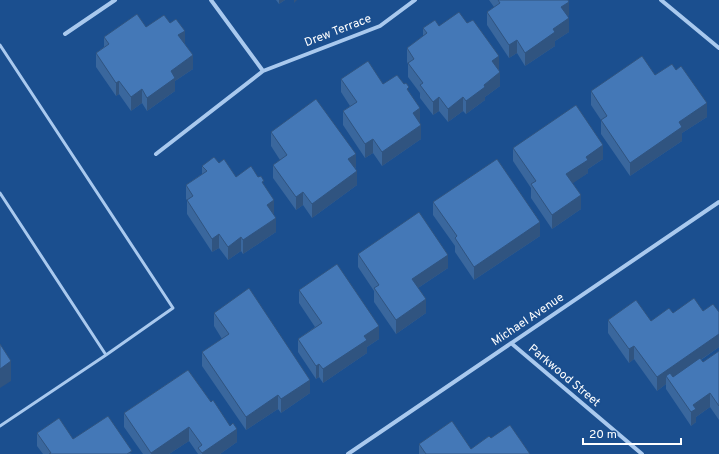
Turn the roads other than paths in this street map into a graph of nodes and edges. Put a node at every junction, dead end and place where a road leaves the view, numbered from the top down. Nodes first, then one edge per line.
1 (115, 0) edge
2 (211, 0) edge
3 (415, 0) edge
4 (661, 0) edge
5 (65, 34) dead end
6 (0, 45) edge
7 (719, 48) edge
8 (263, 71) junction
9 (156, 154) dead end
10 (0, 192) edge
11 (719, 202) edge
12 (511, 344) junction
13 (106, 355) junction
14 (0, 426) edge
15 (348, 454) edge
16 (642, 454) edge

1 - 5 street
2 - 8 street
3 - 8 street, Drew Terrace
4 - 7 street
6 - 13 lane
8 - 9 street, Drew Terrace
10 - 13 lane
11 - 12 street, Michael Avenue
12 - 15 street, Michael Avenue
12 - 16 street, Parkwood Street
13 - 14 lane

